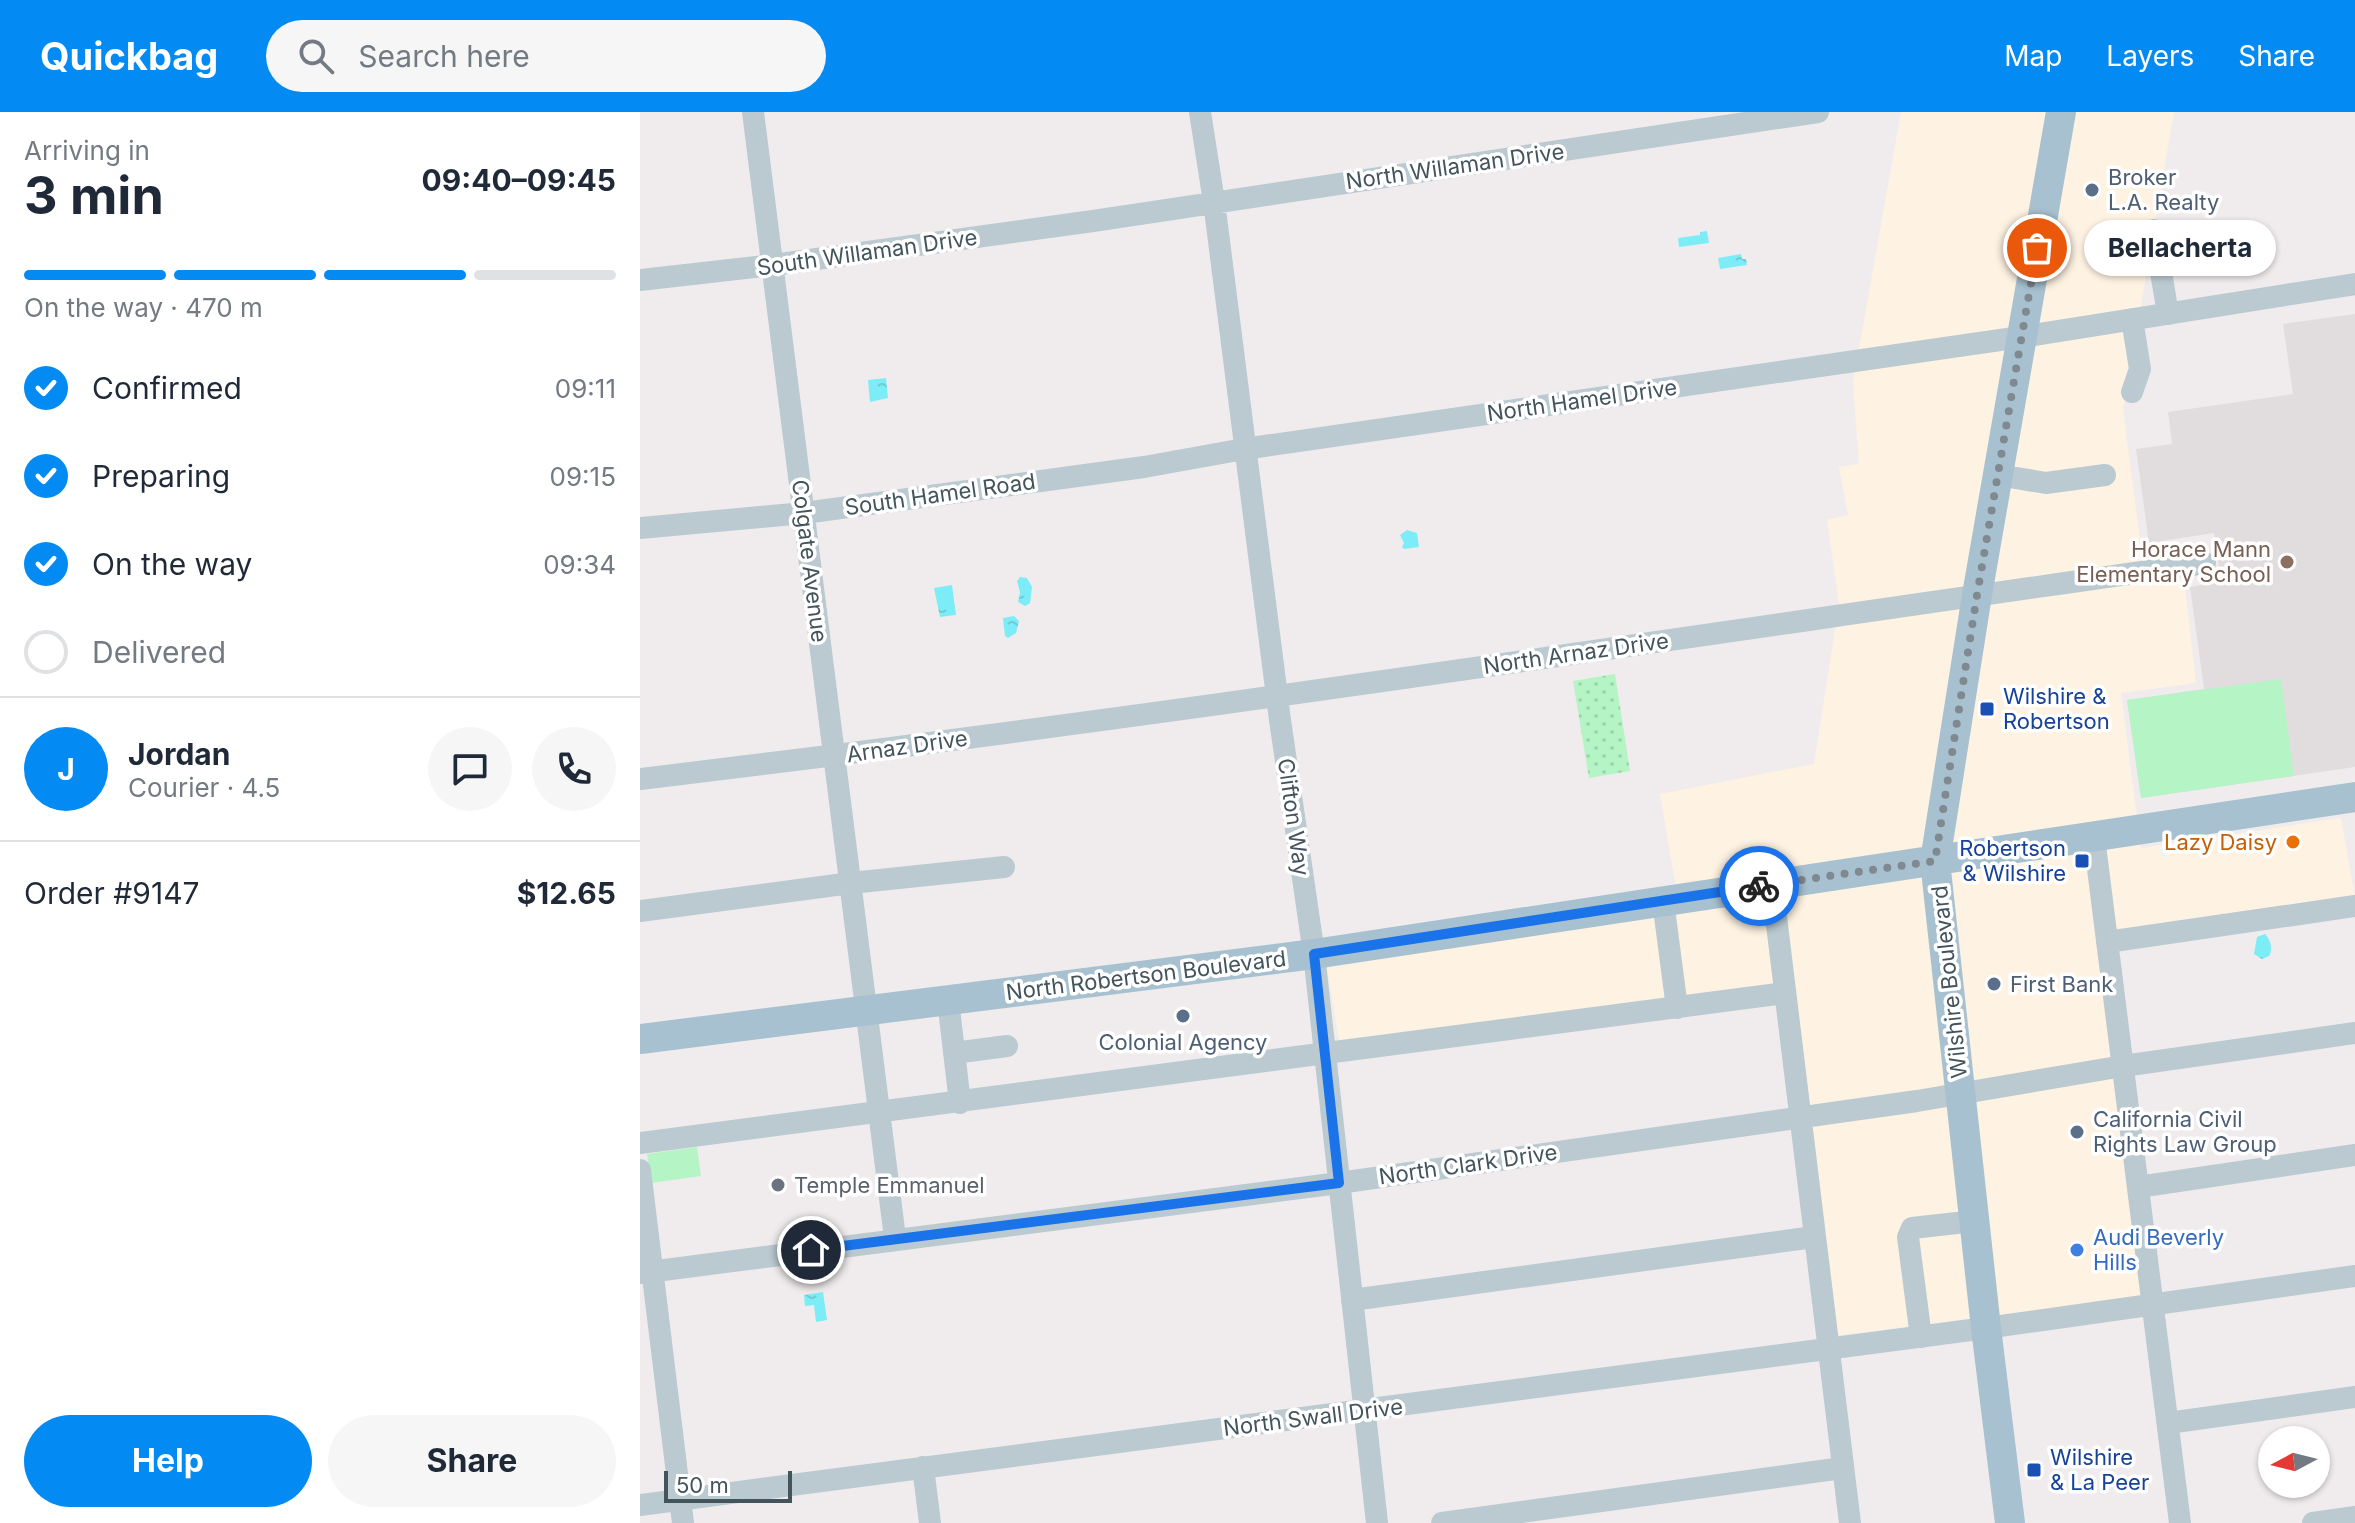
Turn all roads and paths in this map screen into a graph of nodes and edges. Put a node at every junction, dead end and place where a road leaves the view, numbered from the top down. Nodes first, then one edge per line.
1 (753, 112) edge
2 (1200, 112) edge
3 (1818, 112) edge
4 (2061, 112) edge
5 (1214, 202) junction
6 (1093, 221) joint
7 (2154, 230) dead end
8 (773, 265) junction
9 (640, 280) edge
10 (2355, 284) edge
11 (2168, 314) junction
12 (2132, 319) junction
13 (2021, 337) junction
14 (2132, 392) dead end
15 (1244, 449) junction
16 (1144, 467) joint
17 (1998, 475) junction
18 (2105, 475) dead end
19 (804, 513) junction
20 (640, 528) edge
21 (2205, 563) dead end
22 (1977, 595) junction
23 (1277, 697) junction
24 (1174, 711) joint
25 (835, 756) junction
26 (640, 779) edge
27 (2355, 797) edge
28 (2094, 837) junction
29 (1935, 861) junction
30 (1004, 867) dead end
31 (851, 883) junction
32 (1772, 884) junction
33 (1663, 901) junction
34 (2355, 906) edge
35 (640, 911) edge
36 (2107, 942) junction
37 (1314, 954) junction
38 (1785, 993) junction
39 (948, 1000) junction
40 (1677, 1008) junction
41 (866, 1010) junction
42 (2355, 1033) edge
43 (640, 1039) edge
44 (1007, 1046) dead end
45 (954, 1053) junction
46 (1325, 1055) junction
47 (2123, 1066) junction
48 (1961, 1093) junction
49 (960, 1103) junction
50 (879, 1113) junction
51 (1801, 1116) junction
52 (640, 1143) edge
53 (2355, 1155) edge
54 (640, 1170) edge
55 (1339, 1183) junction
56 (2138, 1187) junction
57 (1975, 1221) junction
58 (1814, 1237) junction
59 (895, 1238) junction
60 (646, 1272) edge
61 (2355, 1276) edge
62 (1352, 1300) junction
63 (2152, 1304) junction
64 (1986, 1328) junction
65 (1921, 1337) junction
66 (1828, 1349) junction
67 (2355, 1397) edge
68 (1363, 1411) junction
69 (2168, 1423) junction
70 (923, 1467) junction
71 (1842, 1468) junction
72 (681, 1500) junction
73 (640, 1505) edge
74 (2355, 1517) edge
75 (683, 1523) edge
76 (930, 1523) edge
77 (1377, 1523) edge
78 (1442, 1523) edge
79 (1850, 1523) edge
80 (2010, 1523) edge
81 (2180, 1523) edge
82 (2313, 1523) edge

1 - 8 street, Colgate Avenue
2 - 5 street, Clifton Way
3 - 5 street, North Willaman Drive
4 - 13 main road, Wilshire Boulevard
5 - 6 street, North Willaman Drive
5 - 15 street, Clifton Way
6 - 8 street, South Willaman Drive
7 - 11 street
8 - 9 street, South Willaman Drive
8 - 19 street, Colgate Avenue
10 - 11 street, North Hamel Drive
11 - 12 street, North Hamel Drive
12 - 13 street, North Hamel Drive
12 - 14 street
13 - 15 street, North Hamel Drive
13 - 17 main road, Wilshire Boulevard
15 - 16 street, North Hamel Drive
15 - 23 street, Clifton Way
16 - 19 street, South Hamel Road
17 - 18 street
17 - 22 main road, Wilshire Boulevard
19 - 20 street, South Hamel Road
19 - 25 street, Colgate Avenue
21 - 22 street, North Arnaz Drive
22 - 23 street, North Arnaz Drive
22 - 29 main road, Wilshire Boulevard
23 - 24 street, North Arnaz Drive
23 - 37 street, Clifton Way
24 - 25 street, Arnaz Drive
25 - 26 street, Arnaz Drive
25 - 31 street, Colgate Avenue
27 - 28 main road, North Robertson Boulevard
28 - 29 main road, North Robertson Boulevard
28 - 36 street
29 - 32 main road, North Robertson Boulevard
29 - 48 main road, Wilshire Boulevard
30 - 31 street
31 - 35 street
31 - 41 street, Colgate Avenue
32 - 33 main road, North Robertson Boulevard
32 - 38 street
33 - 37 main road, North Robertson Boulevard
33 - 40 street
34 - 36 street
36 - 47 street
37 - 39 main road, North Robertson Boulevard
37 - 46 street, Clifton Way
38 - 40 street
38 - 51 street
39 - 41 main road, North Robertson Boulevard
39 - 45 street
40 - 46 street
41 - 43 main road, North Robertson Boulevard
41 - 50 street, Colgate Avenue
42 - 47 street, North Clark Drive
44 - 45 street
45 - 49 street
46 - 49 street
46 - 55 street, Clifton Way
47 - 48 street, North Clark Drive
47 - 56 street
48 - 51 street, North Clark Drive
48 - 57 main road, Wilshire Boulevard
49 - 50 street
50 - 52 street
50 - 59 street, Colgate Avenue
51 - 55 street, North Clark Drive
51 - 58 street
53 - 56 street
54 - 60 street
55 - 59 street, North Clark Drive
55 - 62 street, Clifton Way
56 - 63 street
57 - 64 main road, Wilshire Boulevard
57 - 65 street
58 - 62 street
58 - 66 street
59 - 60 street, North Clark Drive
60 - 72 street
61 - 63 street, North Swall Drive
62 - 68 street, Clifton Way
63 - 64 street, North Swall Drive
63 - 69 street
64 - 65 street, North Swall Drive
64 - 80 main road, Wilshire Boulevard
65 - 66 street, North Swall Drive
66 - 68 street, North Swall Drive
66 - 71 street
67 - 69 street
68 - 70 street, North Swall Drive
68 - 77 street, Clifton Way
69 - 81 street
70 - 72 street, North Swall Drive
70 - 76 street
71 - 78 street
71 - 79 street
72 - 73 street, North Swall Drive
72 - 75 street
74 - 82 street

